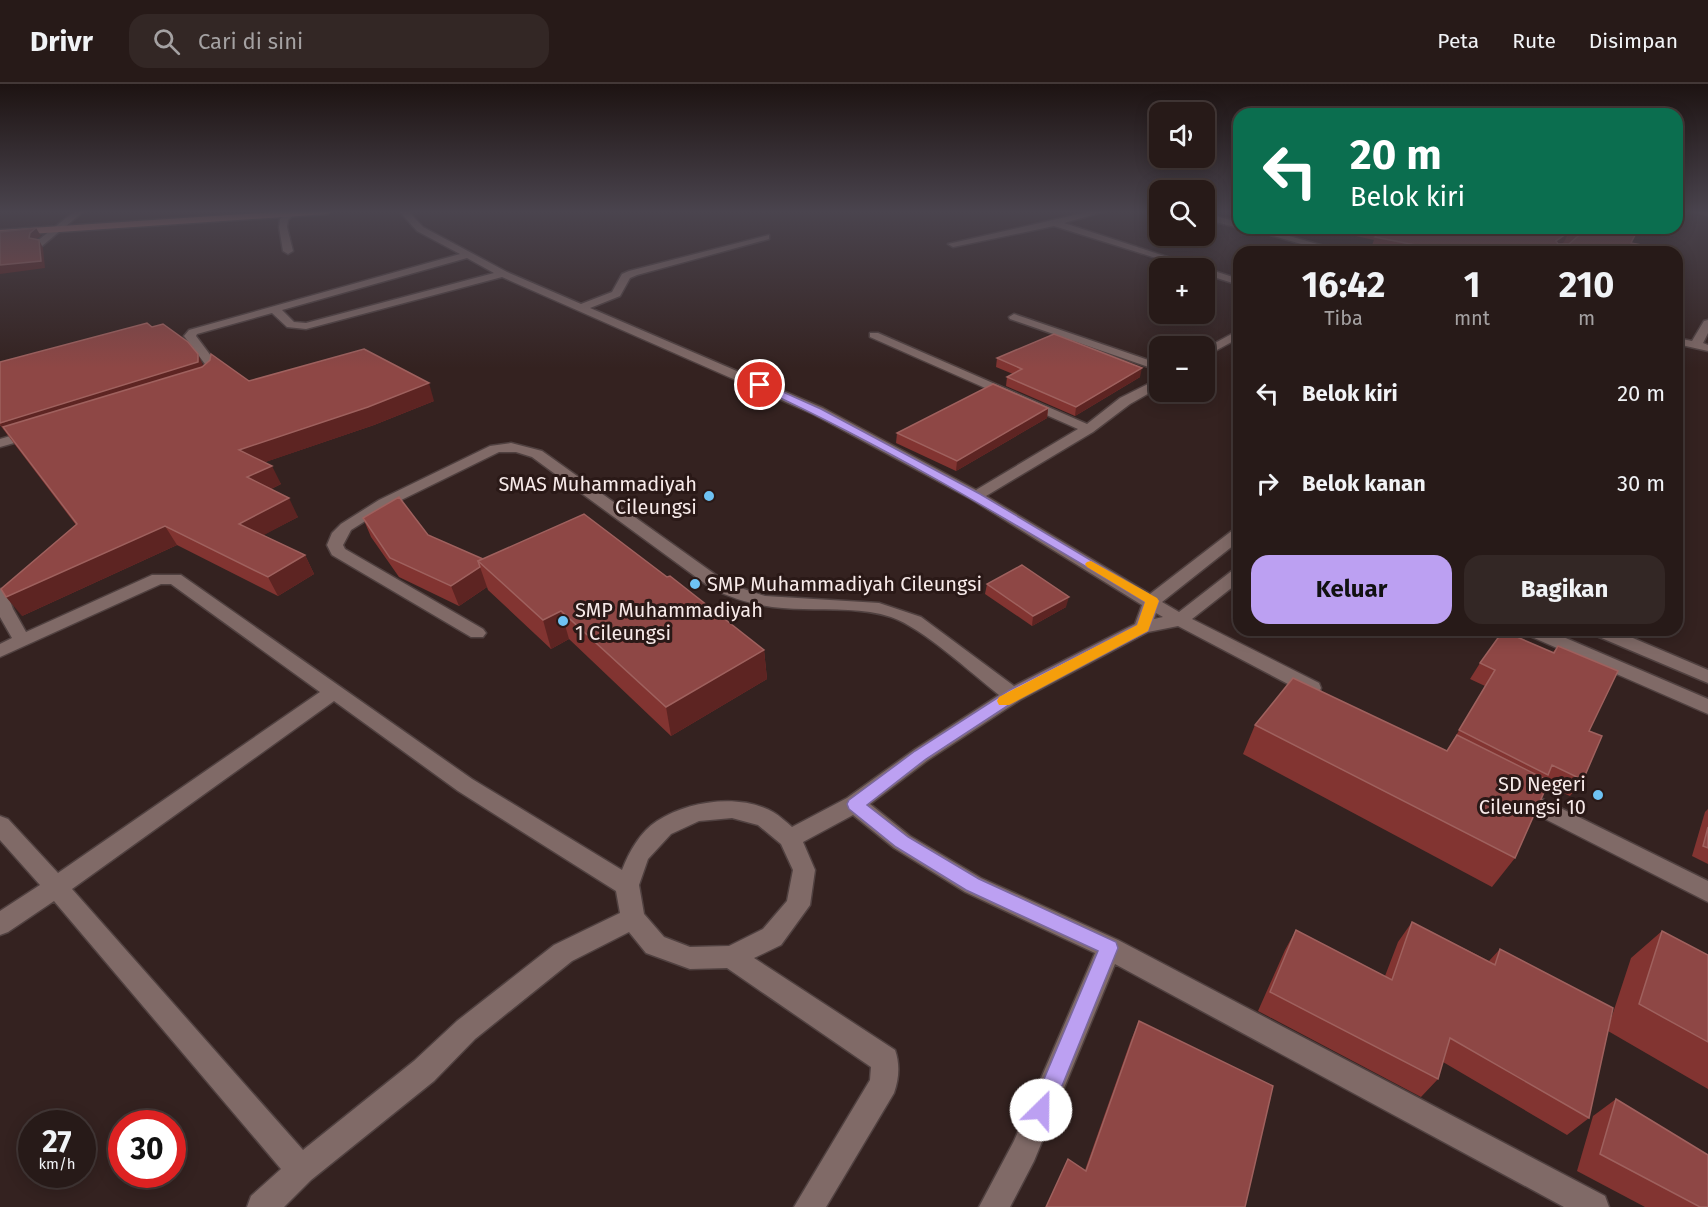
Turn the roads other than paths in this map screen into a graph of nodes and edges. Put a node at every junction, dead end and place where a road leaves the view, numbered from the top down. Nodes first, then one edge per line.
1 (439, 263) edge
2 (483, 263) edge
3 (668, 263) edge
4 (503, 274) junction
5 (1215, 274) edge
6 (1233, 280) edge
7 (580, 308) junction
8 (275, 310) junction
9 (1014, 316) dead end
10 (1708, 322) edge
11 (874, 335) dead end
12 (1233, 337) edge
13 (1683, 342) edge
14 (1215, 347) edge
15 (1702, 347) edge
16 (1149, 364) edge
17 (191, 384) edge
18 (1149, 388) edge
19 (46, 429) edge
20 (1088, 429) junction
21 (0, 443) edge
22 (976, 496) junction
23 (1233, 538) edge
24 (1233, 579) edge
25 (0, 594) edge
26 (1152, 601) junction
27 (1180, 620) junction
28 (1143, 627) junction
29 (477, 633) dead end
30 (1545, 636) edge
31 (1612, 636) edge
32 (23, 641) junction
33 (0, 651) edge
34 (1708, 677) edge
35 (334, 691) junction
36 (1013, 695) junction
37 (1326, 695) edge
38 (1708, 707) edge
39 (1502, 787) edge
40 (855, 804) junction
41 (0, 825) edge
42 (790, 838) junction
43 (627, 885) junction
44 (56, 887) junction
45 (1708, 892) edge
46 (633, 918) junction
47 (0, 924) edge
48 (1109, 948) junction
49 (731, 957) junction
50 (301, 1170) junction
51 (262, 1207) edge
52 (808, 1207) edge
53 (994, 1207) edge
54 (1594, 1207) edge

1 - 8 street
2 - 4 street
3 - 7 street
4 - 7 street
4 - 8 street
5 - 6 street
7 - 22 street
8 - 17 street
9 - 16 street
10 - 15 street
11 - 20 street
12 - 14 street
13 - 15 street
18 - 20 street
19 - 21 street
20 - 22 street
22 - 26 street
23 - 26 street
24 - 27 street
25 - 32 street
26 - 27 street
26 - 28 street
27 - 28 street
27 - 37 street
28 - 36 street
29 - 36 street
30 - 38 street
31 - 34 street
32 - 33 street
32 - 35 street
35 - 43 street
35 - 44 street
36 - 40 street
39 - 45 street
40 - 42 street
40 - 48 street
41 - 44 street
42 - 43 street
42 - 49 street
43 - 46 street
44 - 47 street
44 - 50 street
46 - 49 street
46 - 50 street
48 - 53 street
48 - 54 street
49 - 52 street
50 - 51 street

